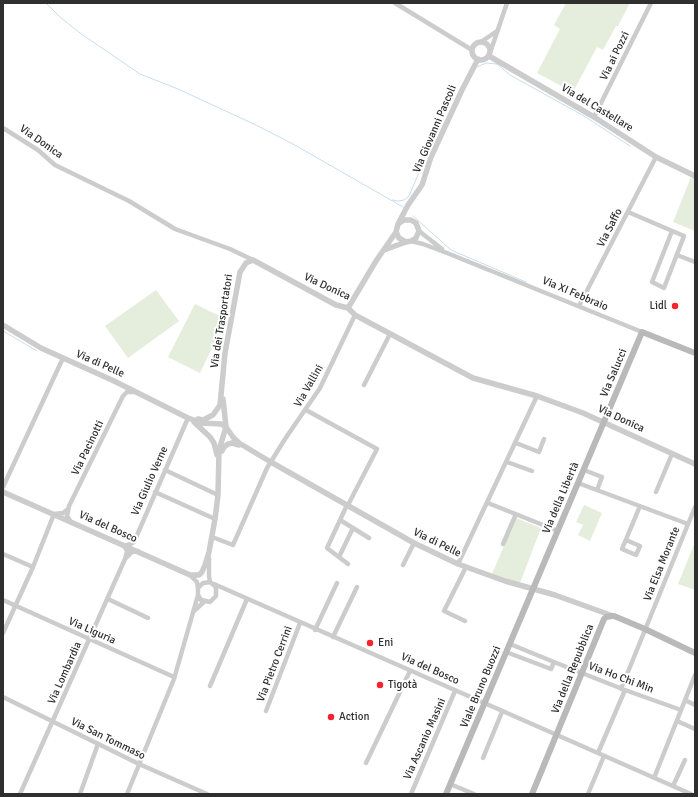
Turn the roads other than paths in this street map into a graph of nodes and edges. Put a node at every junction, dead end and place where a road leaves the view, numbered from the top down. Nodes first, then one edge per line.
1 (395, 3) edge
2 (508, 3) edge
3 (651, 3) edge
4 (497, 31) junction
5 (481, 42) junction
6 (472, 50) junction
7 (490, 50) junction
8 (489, 56) junction
9 (478, 59) junction
10 (594, 117) junction
11 (3, 128) edge
12 (656, 157) junction
13 (695, 176) edge
14 (408, 205) junction
15 (628, 212) junction
16 (411, 220) junction
17 (398, 224) junction
18 (419, 231) junction
19 (672, 231) junction
20 (396, 232) junction
21 (408, 242) junction
22 (383, 250) junction
23 (447, 252) junction
24 (677, 255) junction
25 (253, 260) junction
26 (695, 262) edge
27 (579, 306) junction
28 (348, 308) junction
29 (355, 315) junction
30 (3, 325) edge
31 (642, 332) junction
32 (390, 334) junction
33 (695, 353) edge
34 (63, 358) junction
35 (114, 380) junction
36 (364, 385) dead end
37 (222, 391) junction
38 (141, 394) junction
39 (537, 396) junction
40 (122, 398) junction
41 (306, 410) junction
42 (189, 418) junction
43 (604, 421) junction
44 (226, 427) junction
45 (544, 439) dead end
46 (516, 443) junction
47 (246, 448) junction
48 (672, 454) junction
49 (271, 462) junction
50 (507, 462) junction
51 (695, 464) edge
52 (218, 465) junction
53 (165, 470) junction
54 (584, 470) junction
55 (532, 471) dead end
56 (578, 483) junction
57 (3, 487) edge
58 (597, 490) junction
59 (3, 492) edge
60 (155, 492) junction
61 (656, 492) dead end
62 (218, 495) junction
63 (488, 503) junction
64 (347, 505) junction
65 (70, 506) junction
66 (640, 506) junction
67 (695, 507) edge
68 (54, 514) junction
69 (516, 514) junction
70 (215, 519) junction
71 (340, 520) junction
72 (72, 523) junction
73 (688, 524) junction
74 (353, 528) junction
75 (558, 531) junction
76 (212, 537) junction
77 (369, 538) dead end
78 (626, 540) dead end
79 (414, 543) junction
80 (503, 544) dead end
81 (124, 545) junction
82 (138, 552) junction
83 (209, 552) junction
84 (3, 554) edge
85 (339, 557) junction
86 (126, 559) junction
87 (348, 564) dead end
88 (458, 564) junction
89 (403, 565) dead end
90 (33, 567) junction
91 (466, 567) junction
92 (190, 575) junction
93 (212, 583) junction
94 (337, 584) dead end
95 (357, 587) dead end
96 (198, 588) junction
97 (536, 589) junction
98 (228, 591) junction
99 (217, 594) junction
100 (198, 595) junction
101 (247, 599) junction
102 (3, 600) edge
103 (108, 600) junction
104 (205, 601) junction
105 (15, 606) junction
106 (193, 612) junction
107 (613, 616) junction
108 (148, 618) dead end
109 (465, 622) dead end
110 (300, 623) junction
111 (645, 628) junction
112 (316, 630) junction
113 (3, 633) edge
114 (333, 637) junction
115 (90, 640) junction
116 (512, 645) junction
117 (509, 653) junction
118 (695, 653) edge
119 (554, 662) junction
120 (410, 671) junction
121 (582, 673) junction
122 (695, 675) edge
123 (174, 677) junction
124 (210, 686) dead end
125 (623, 689) junction
126 (455, 691) junction
127 (3, 696) edge
128 (685, 700) junction
129 (485, 704) junction
130 (695, 705) edge
131 (681, 710) junction
132 (266, 711) dead end
133 (502, 712) junction
134 (677, 721) junction
135 (53, 722) junction
136 (695, 729) edge
137 (557, 735) junction
138 (98, 744) junction
139 (598, 753) junction
140 (604, 756) junction
141 (483, 758) dead end
142 (685, 760) dead end
143 (366, 763) dead end
144 (139, 764) junction
145 (654, 778) junction
146 (450, 784) junction
147 (673, 786) junction
148 (20, 794) edge
149 (80, 794) edge
150 (127, 794) edge
151 (207, 794) edge
152 (411, 794) edge
153 (446, 794) edge
154 (474, 794) edge
155 (532, 794) edge
156 (588, 794) edge
157 (691, 794) edge

1 - 6 street
2 - 4 street
3 - 10 street, Via ai Pozzi
4 - 5 street
4 - 7 street
5 - 6 street
5 - 7 street
6 - 9 street
7 - 8 street
8 - 9 street
8 - 10 street, Via del Castellare
9 - 14 street, Via Giovanni Pascoli
10 - 12 street, Via del Castellare
11 - 25 street, Via Donica
12 - 13 street, Via del Castellare
12 - 15 street, Via Saffo
14 - 16 street
14 - 17 street, Via Giovanni Pascoli
15 - 19 street
15 - 27 street, Via Saffo
16 - 17 street
16 - 18 street
17 - 20 street, Via Giovanni Pascoli
18 - 21 street
18 - 23 street, Via XI Febbraio
19 - 24 street
19 - 24 street
20 - 21 street
20 - 22 street, Via Giovanni Pascoli
21 - 22 street
21 - 23 street, Via XI Febbraio
22 - 28 street, Via Giovanni Pascoli
23 - 27 street, Via XI Febbraio
24 - 26 street
25 - 28 street, Via Donica
25 - 37 street, Via dei Trasportatori
27 - 31 street, Via XI Febbraio
28 - 29 street, Via Donica
29 - 32 street, Via Donica
29 - 41 street, Via Vallini
30 - 34 street, Via di Pelle
31 - 33 main road, Via XI Febbraio
31 - 43 main road, Via Salucci
32 - 36 street
32 - 39 street, Via Donica
34 - 35 street, Via di Pelle
34 - 57 street
35 - 38 street, Via di Pelle
35 - 40 street
37 - 42 street, Via dei Trasportatori
37 - 44 street, Via dei Trasportatori
38 - 40 street
38 - 42 street, Via di Pelle
39 - 43 street, Via Donica
39 - 46 street
40 - 65 street, Via Pacinotti
41 - 49 street, Via Vallini
41 - 64 street
42 - 44 street, Via di Pelle
42 - 52 street, Via di Pelle
42 - 53 street, Via Giulio Verne
43 - 48 street, Via Donica
43 - 54 main road, Via della Libertà
44 - 47 street, Via di Pelle
44 - 52 street
45 - 46 street
46 - 50 street
47 - 49 street, Via di Pelle
47 - 52 street
48 - 51 street, Via Donica
48 - 61 street
49 - 64 street, Via di Pelle
49 - 76 street, Via Vallini
50 - 55 street
50 - 63 street
52 - 62 street
53 - 60 street, Via Giulio Verne
53 - 62 street
54 - 56 main road, Via della Libertà
54 - 58 street
56 - 58 street
56 - 75 main road, Via della Libertà
58 - 66 street
59 - 68 street, Via del Bosco
60 - 70 street
60 - 81 street, Via Giulio Verne
62 - 70 street
63 - 69 street
63 - 88 street
64 - 71 street
64 - 79 street, Via di Pelle
65 - 68 street
65 - 72 street
66 - 73 street
66 - 78 street
67 - 73 street, Via Elsa Morante
68 - 72 street, Via del Bosco
68 - 90 street
69 - 75 street
69 - 80 street
70 - 76 street
71 - 74 street
71 - 85 street
72 - 81 street, Via del Bosco
73 - 111 street, Via Elsa Morante
74 - 77 street
74 - 85 street
75 - 97 main road, Via della Libertà
76 - 83 street
79 - 88 street, Via di Pelle
79 - 89 street
81 - 82 street, Via del Bosco
81 - 86 street
82 - 86 street
82 - 92 street, Via del Bosco
83 - 92 street
83 - 93 street
84 - 90 street
85 - 87 street
86 - 103 street, Via Lombardia
88 - 91 street, Via di Pelle
90 - 105 street
91 - 97 street, Via di Pelle
91 - 109 street
92 - 96 street
93 - 96 street
93 - 98 street, Via del Bosco
93 - 99 street
94 - 112 street
95 - 114 street
96 - 100 street
97 - 107 street, Via di Pelle
97 - 116 main road, Viale Bruno Buozzi
98 - 99 street
98 - 101 street, Via del Bosco
99 - 104 street
100 - 104 street
100 - 106 street
101 - 110 street, Via del Bosco
101 - 124 street
102 - 105 street, Via Liguria
103 - 108 street
103 - 115 street, Via Lombardia
104 - 106 street
105 - 113 street
105 - 115 street, Via Liguria
106 - 123 street
107 - 111 main road, Via di Pelle
107 - 121 main road, Via della Repubblica
110 - 112 street, Via del Bosco
110 - 132 street, Via Pietro Cerrini
111 - 118 main road, Via di Pelle
111 - 125 street, Via Elsa Morante
112 - 114 street, Via del Bosco
114 - 120 street, Via del Bosco
115 - 123 street, Via Liguria
115 - 135 street, Via Lombardia
116 - 117 main road, Viale Bruno Buozzi
116 - 119 street, Via Ho Chi Min
117 - 119 street
117 - 129 main road, Viale Bruno Buozzi
119 - 121 street, Via Ho Chi Min
120 - 126 street, Via del Bosco
120 - 143 street
121 - 125 street, Via Ho Chi Min
121 - 137 main road, Via della Repubblica
122 - 128 street
123 - 144 street
125 - 131 street, Via Ho Chi Min
125 - 139 street, Via Elsa Morante
126 - 129 street, Via del Bosco
126 - 152 street, Via Ascanio Masini
127 - 135 street, Via San Tommaso
128 - 130 street
128 - 131 street
129 - 133 street, Via del Bosco
129 - 146 main road, Viale Bruno Buozzi
131 - 134 street
133 - 137 street, Via del Bosco
133 - 141 street
134 - 136 street
134 - 145 street
135 - 138 street, Via San Tommaso
135 - 148 street, Via Lombardia
137 - 139 street, Via del Bosco
137 - 155 main road, Via della Repubblica
138 - 144 street, Via San Tommaso
138 - 149 street
139 - 140 street, Via del Bosco
140 - 145 street, Via del Bosco
140 - 156 street
142 - 147 street
144 - 150 street
144 - 151 street, Via San Tommaso
145 - 147 street, Via del Bosco
146 - 153 main road, Viale Bruno Buozzi
146 - 154 street
147 - 157 street, Via del Bosco

